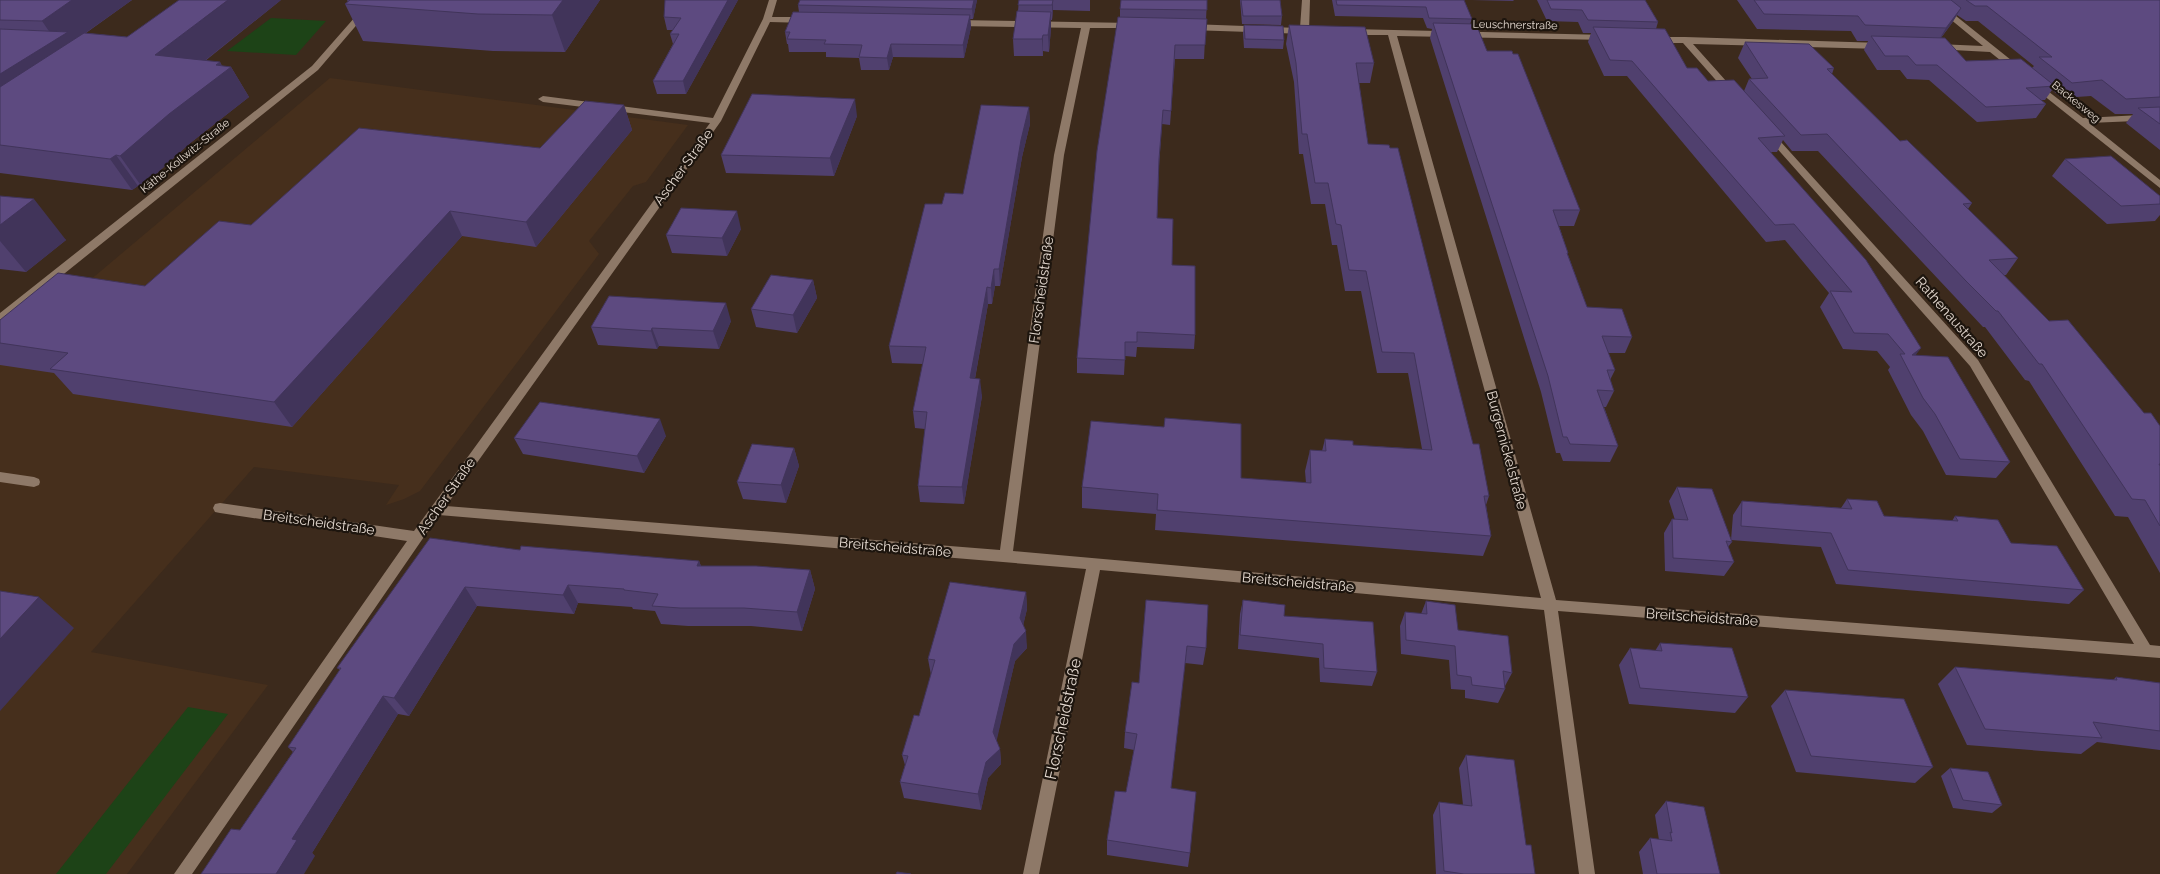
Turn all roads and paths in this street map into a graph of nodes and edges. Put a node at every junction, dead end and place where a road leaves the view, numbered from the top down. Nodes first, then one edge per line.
1 (374, 0) edge
2 (773, 0) edge
3 (1306, 0) edge
4 (1931, 0) edge
5 (767, 19) junction
6 (817, 20) edge
7 (946, 22) edge
8 (1086, 25) junction
9 (1145, 26) edge
10 (1184, 27) edge
11 (1304, 31) junction
12 (1314, 31) edge
13 (1343, 32) edge
14 (1392, 33) junction
15 (1616, 39) edge
16 (1646, 39) edge
17 (1685, 40) junction
18 (1893, 46) edge
19 (1932, 47) edge
20 (1992, 49) junction
21 (543, 99) dead end
22 (1737, 99) edge
23 (2160, 117) edge
24 (716, 121) junction
25 (2081, 121) junction
26 (1764, 128) edge
27 (2160, 185) edge
28 (0, 320) edge
29 (0, 477) edge
30 (34, 482) dead end
31 (220, 508) dead end
32 (437, 510) junction
33 (418, 536) junction
34 (1006, 556) junction
35 (1094, 564) junction
36 (1550, 605) junction
37 (2153, 651) edge
38 (182, 874) edge
39 (1031, 874) edge
40 (1587, 874) edge

1 - 28 street, Käthe-Kollwitz-Straße
2 - 5 street, Ascher Straße
3 - 11 street
4 - 20 street, Backesweg
5 - 6 street
5 - 24 street, Ascher Straße
7 - 8 street
8 - 9 street
8 - 34 street, Florscheidstraße
10 - 11 street
11 - 12 street
13 - 14 street, Leuschnerstraße
14 - 15 street, Leuschnerstraße
14 - 36 street, Burgernickelstraße
16 - 17 street
17 - 18 street
17 - 22 street
19 - 20 street
20 - 25 street, Backesweg
21 - 24 street, Ascher Straße
23 - 25 street
24 - 32 street, Ascher Straße
25 - 27 street, Backesweg
26 - 37 street, Rathenaustraße
29 - 30 street
31 - 33 street, Breitscheidstraße
32 - 33 street, Ascher Straße
32 - 34 street, Breitscheidstraße
33 - 38 street, Ascher Straße
34 - 35 street, Breitscheidstraße
35 - 36 street, Breitscheidstraße
35 - 39 street, Florscheidstraße
36 - 37 street, Breitscheidstraße
36 - 40 street, Burgernickelstraße

